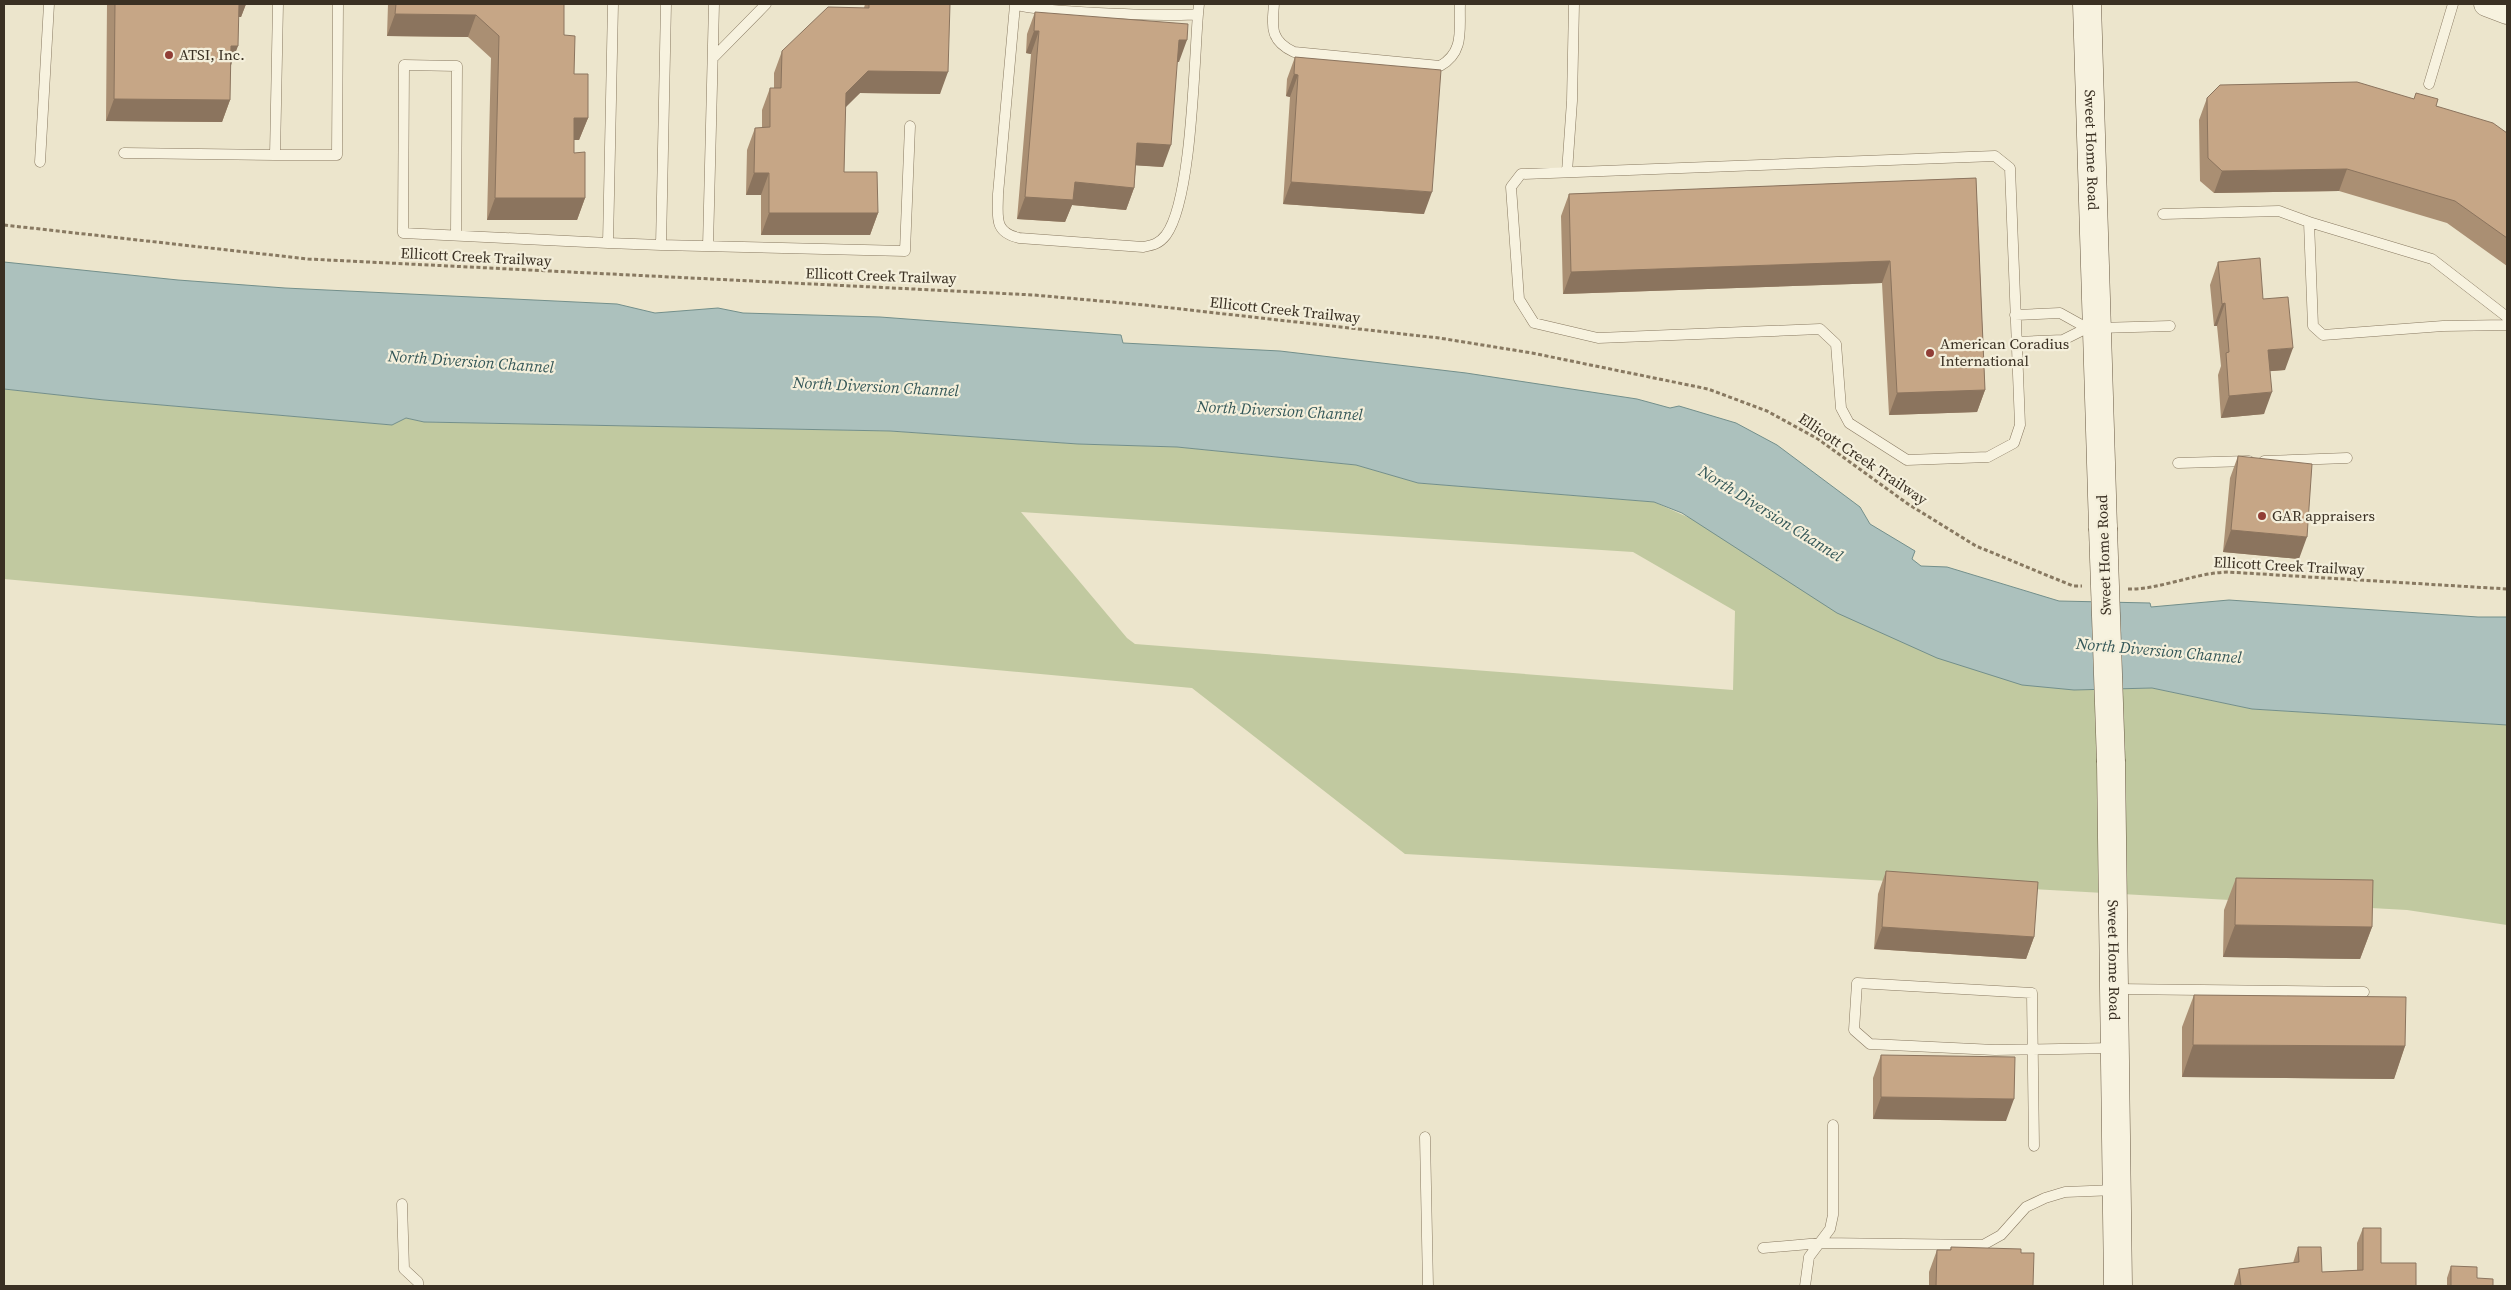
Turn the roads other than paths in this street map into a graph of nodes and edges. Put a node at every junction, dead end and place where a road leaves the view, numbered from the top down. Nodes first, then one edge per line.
1 (49, 4) edge
2 (278, 4) edge
3 (338, 4) edge
4 (613, 4) edge
5 (666, 4) edge
6 (714, 4) edge
7 (766, 4) edge
8 (1015, 4) edge
9 (1274, 4) edge
10 (1460, 4) edge
11 (1574, 4) edge
12 (2087, 4) edge
13 (2453, 4) edge
14 (2486, 4) edge
15 (1198, 9) edge
16 (2507, 12) edge
17 (713, 58) junction
18 (2429, 84) dead end
19 (910, 126) dead end
20 (124, 153) dead end
21 (275, 155) junction
22 (40, 162) dead end
23 (1567, 172) junction
24 (2163, 214) dead end
25 (2309, 222) junction
26 (456, 234) junction
27 (608, 243) junction
28 (661, 245) junction
29 (708, 246) junction
30 (2016, 315) junction
31 (2507, 318) edge
32 (2507, 325) edge
33 (2170, 326) dead end
34 (2091, 328) junction
35 (2017, 342) junction
36 (2347, 458) dead end
37 (2178, 464) dead end
38 (2115, 989) junction
39 (2364, 992) dead end
40 (2116, 1048) junction
41 (2034, 1049) junction
42 (1833, 1125) dead end
43 (1425, 1137) dead end
44 (2034, 1146) dead end
45 (2117, 1190) junction
46 (402, 1204) dead end
47 (1821, 1243) junction
48 (1763, 1248) dead end
49 (418, 1286) edge
50 (1428, 1286) edge
51 (1805, 1286) edge
52 (2118, 1286) edge

1 - 22 lane
2 - 21 lane
3 - 21 lane
4 - 27 lane
5 - 28 lane
6 - 17 lane
7 - 17 lane
8 - 15 lane
8 - 15 lane
9 - 10 lane
11 - 23 lane
12 - 34 main road, Sweet Home Road
13 - 18 lane
14 - 16 street
17 - 29 lane
19 - 29 lane
20 - 21 lane
23 - 30 lane
23 - 35 lane
24 - 25 lane
25 - 31 lane
25 - 32 lane
26 - 26 lane
26 - 27 lane
27 - 28 lane
28 - 29 lane
30 - 34 lane
30 - 35 lane
33 - 34 lane
34 - 35 lane
34 - 38 main road, Sweet Home Road, bridge
36 - 37 lane
38 - 39 lane
38 - 40 main road, Sweet Home Road
40 - 41 lane
40 - 45 main road, Sweet Home Road
41 - 41 lane
41 - 44 lane
42 - 47 lane
43 - 50 lane
45 - 47 lane
45 - 52 main road, Sweet Home Road
46 - 49 lane
47 - 48 lane
47 - 51 lane

